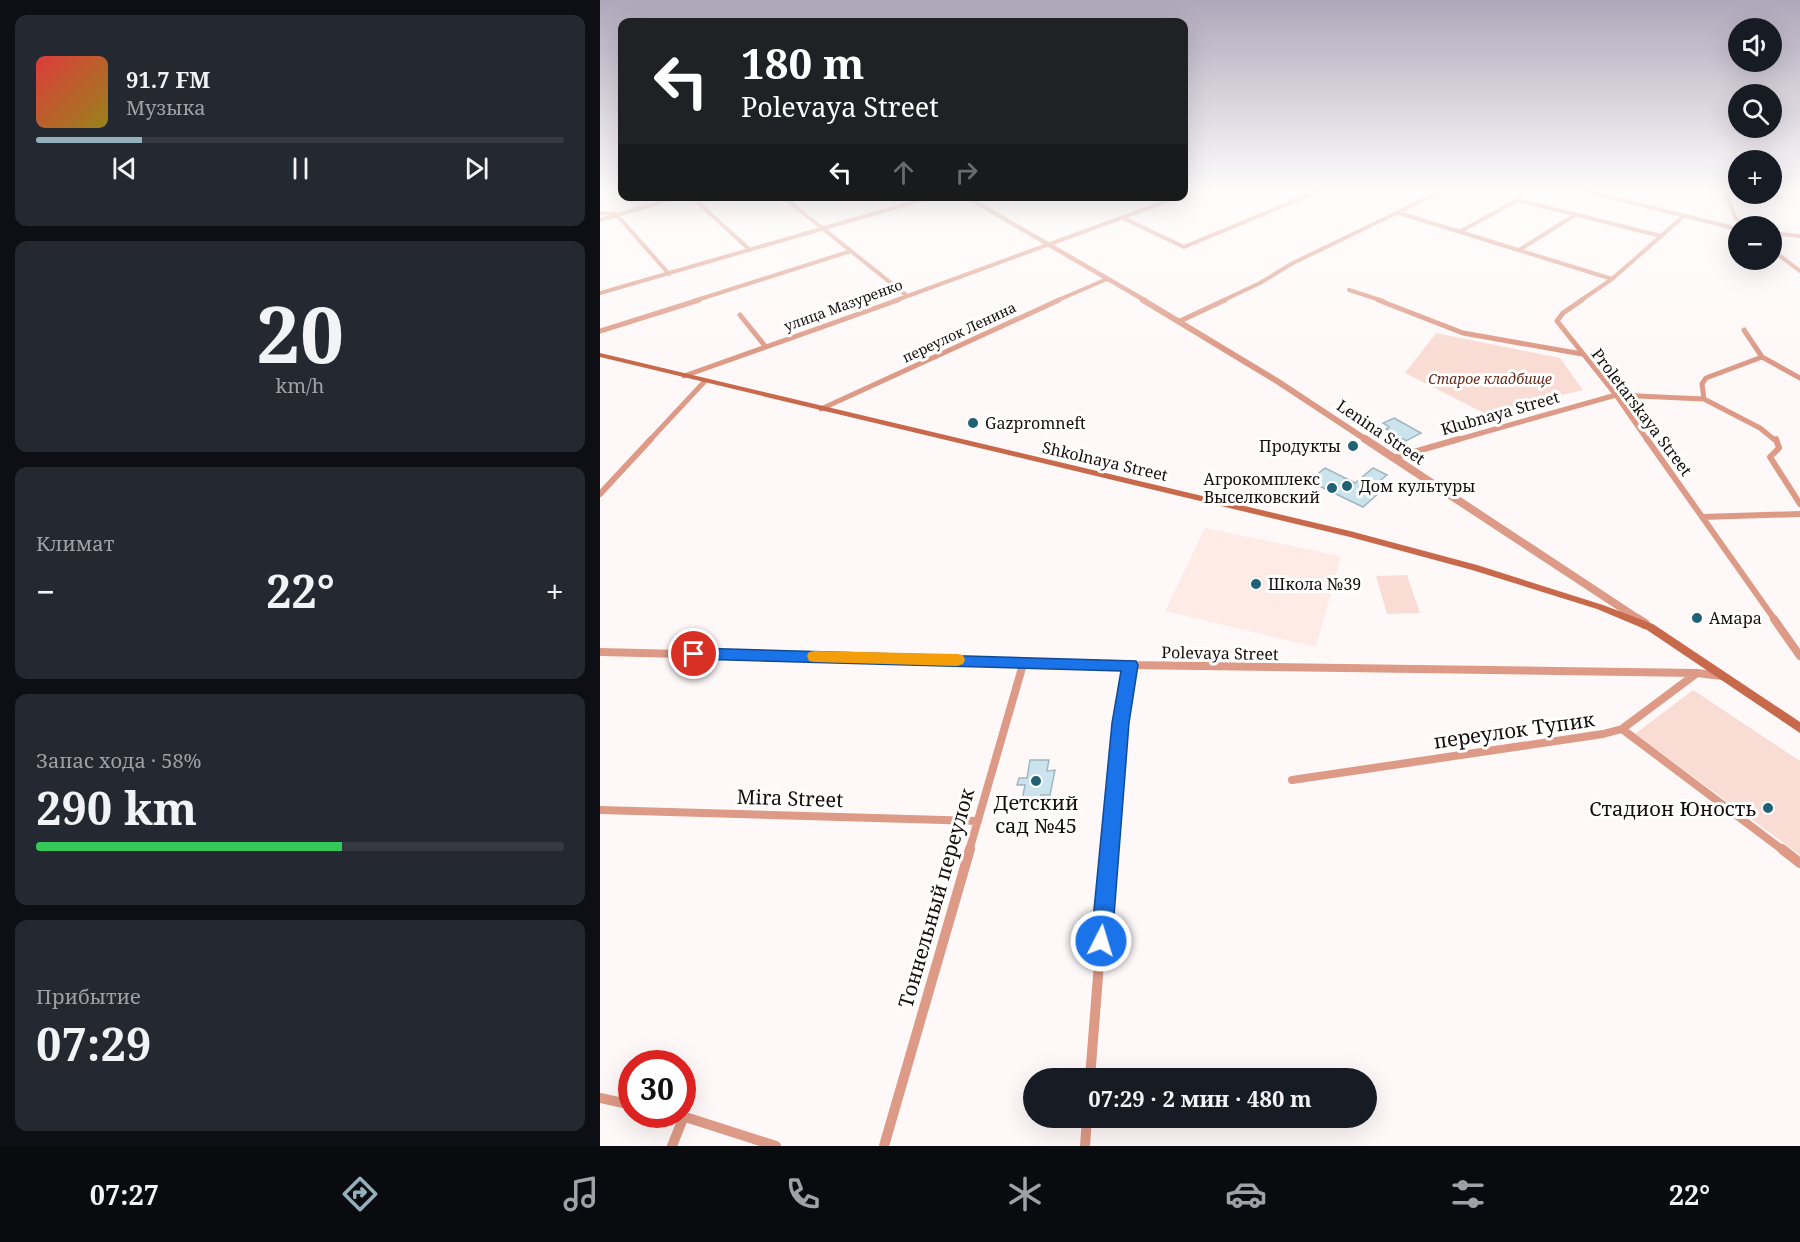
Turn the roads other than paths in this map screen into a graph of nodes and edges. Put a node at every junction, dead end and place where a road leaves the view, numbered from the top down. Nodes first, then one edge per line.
1 (643, 244) edge
2 (744, 244) edge
3 (768, 244) edge
4 (842, 244) edge
5 (1052, 244) edge
6 (1178, 244) edge
7 (1193, 244) edge
8 (1332, 244) edge
9 (1502, 244) edge
10 (1528, 244) edge
11 (1651, 244) edge
12 (1048, 246) junction
13 (750, 250) junction
14 (1519, 250) junction
15 (851, 251) junction
16 (1782, 258) edge
17 (1800, 271) edge
18 (669, 274) junction
19 (1107, 279) junction
20 (1612, 279) junction
21 (1349, 290) dead end
22 (600, 293) edge
23 (906, 295) junction
24 (740, 315) dead end
25 (1180, 321) junction
26 (1744, 330) dead end
27 (600, 331) edge
28 (765, 346) junction
29 (1582, 354) junction
30 (600, 355) edge
31 (1762, 357) junction
32 (684, 376) junction
33 (1800, 378) edge
34 (705, 381) junction
35 (1616, 395) junction
36 (1704, 399) junction
37 (821, 409) junction
38 (1392, 458) junction
39 (600, 494) edge
40 (1800, 504) edge
41 (1800, 514) edge
42 (1702, 517) junction
43 (1611, 601) junction
44 (1600, 607) junction
45 (1650, 627) junction
46 (600, 652) edge
47 (1800, 656) edge
48 (1024, 661) junction
49 (1130, 665) junction
50 (1697, 673) junction
51 (1722, 676) junction
52 (1800, 728) edge
53 (1622, 729) junction
54 (1292, 780) dead end
55 (600, 810) edge
56 (978, 821) junction
57 (1800, 863) edge
58 (1091, 1068) edge
59 (600, 1098) edge
60 (618, 1102) edge
61 (696, 1120) edge
62 (677, 1128) edge
63 (1086, 1128) edge
64 (672, 1146) edge
65 (776, 1146) edge
66 (884, 1146) edge
67 (1085, 1146) edge

1 - 18 street
2 - 13 street
3 - 13 street
4 - 15 street
5 - 12 street, улица Мазуренко
6 - 7 street
8 - 25 street
9 - 14 street
10 - 14 street
11 - 20 street, Proletarskaya Street
12 - 19 street, Lenina Street
12 - 23 street, улица Мазуренко
13 - 18 street
14 - 20 street
15 - 23 street
15 - 27 street
16 - 17 street
18 - 22 street
19 - 25 street, Lenina Street
19 - 37 street, переулок Ленина
20 - 29 street, Proletarskaya Street
21 - 29 street
23 - 28 street, улица Мазуренко
24 - 28 street
25 - 38 street, Lenina Street
26 - 31 street
28 - 32 street, улица Мазуренко
29 - 35 street, Proletarskaya Street
30 - 32 main road, Shkolnaya Street
31 - 33 street
31 - 36 street
32 - 34 main road, Shkolnaya Street
34 - 37 main road, Shkolnaya Street
34 - 39 street
35 - 36 street, Klubnaya Street
35 - 38 street, Klubnaya Street
35 - 42 street, Proletarskaya Street
36 - 40 street
37 - 44 main road, Shkolnaya Street
38 - 43 street, Lenina Street
41 - 42 street
42 - 47 street, Proletarskaya Street
43 - 44 street
43 - 45 street, Lenina Street
44 - 45 main road, Shkolnaya Street
45 - 51 main road, Lenina Street
46 - 48 street, Polevaya Street
48 - 49 street, Polevaya Street
48 - 56 street, Тоннельный переулок
49 - 50 street, Polevaya Street
49 - 58 street
50 - 51 street
50 - 53 street, переулок Тупик
51 - 52 main road, Lenina Street
53 - 54 street, переулок Тупик
53 - 57 street
55 - 56 street, Mira Street
56 - 66 street, Тоннельный переулок
59 - 60 street
61 - 65 street
62 - 64 street
63 - 67 street

